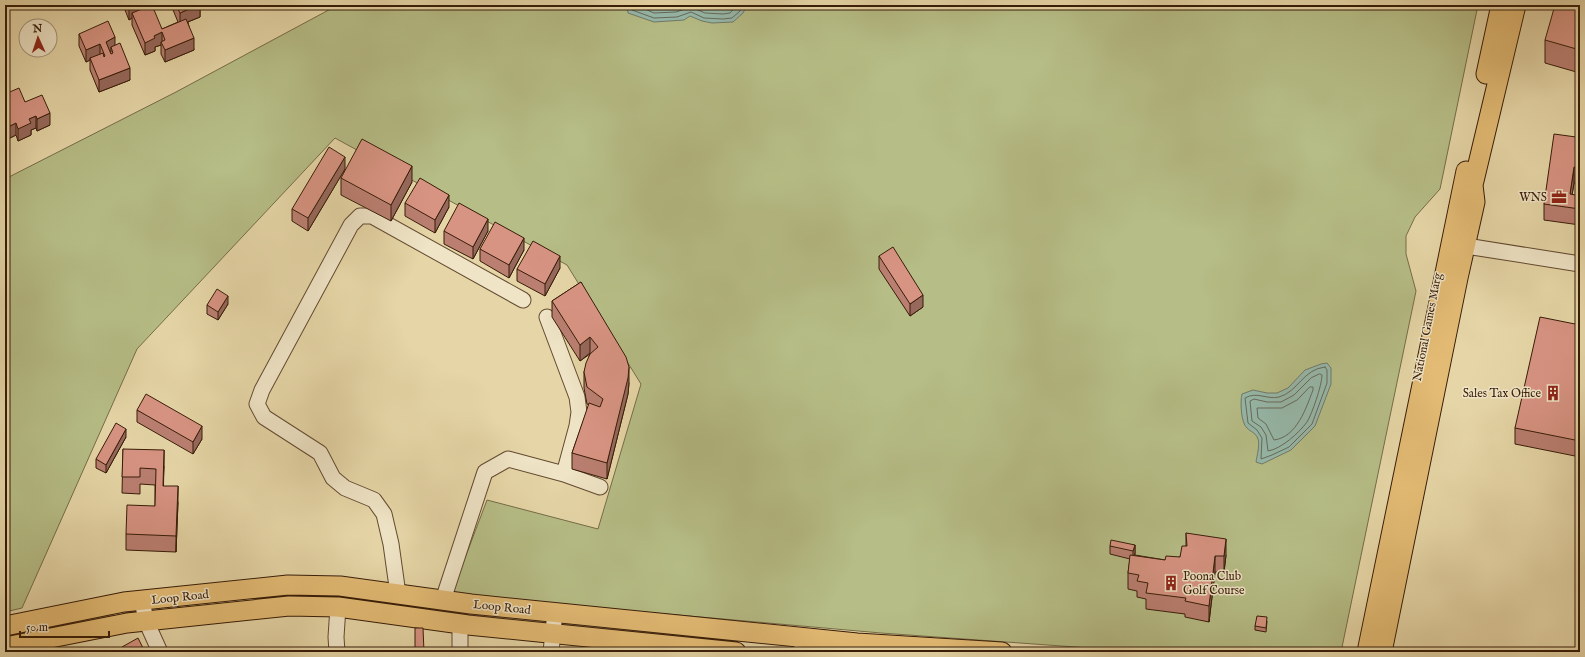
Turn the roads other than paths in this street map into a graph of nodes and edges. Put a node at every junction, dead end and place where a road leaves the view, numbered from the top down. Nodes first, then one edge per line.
1 (1501, 5) edge
2 (1516, 5) edge
3 (1468, 185) junction
4 (1466, 246) junction
5 (1580, 264) edge
6 (523, 300) dead end
7 (547, 317) dead end
8 (564, 474) junction
9 (600, 487) dead end
10 (1384, 590) junction
11 (398, 594) junction
12 (142, 600) junction
13 (443, 600) junction
14 (338, 607) junction
15 (554, 612) junction
16 (146, 621) junction
17 (460, 624) junction
18 (5, 626) edge
19 (552, 633) junction
20 (802, 645) edge
21 (34, 647) edge
22 (5, 648) edge
23 (160, 652) edge
24 (337, 652) edge
25 (460, 652) edge
26 (551, 652) edge
27 (736, 652) edge
28 (1002, 652) edge
29 (1360, 652) edge
30 (1367, 652) edge
31 (1374, 652) edge
32 (1382, 652) edge

1 - 3 main road, National Games Marg
2 - 3 main road, National Games Marg
3 - 4 main road, National Games Marg
3 - 10 main road
3 - 29 main road, National Games Marg
4 - 5 street
4 - 32 main road, National Games Marg
6 - 11 street
7 - 8 street
8 - 9 street
8 - 13 street
10 - 30 main road
10 - 31 main road
11 - 12 main road, Loop Road
11 - 13 main road, Loop Road
12 - 16 street
12 - 18 main road, Loop Road
13 - 15 main road, Loop Road
14 - 16 main road, Loop Road
14 - 17 main road, Loop Road
14 - 24 street
15 - 19 street
15 - 20 main road, Loop Road
16 - 21 main road, Loop Road
16 - 23 street
17 - 19 main road, Loop Road
17 - 25 street
19 - 26 street
19 - 27 main road, Loop Road
20 - 28 main road, Loop Road
21 - 22 main road, Loop Road

